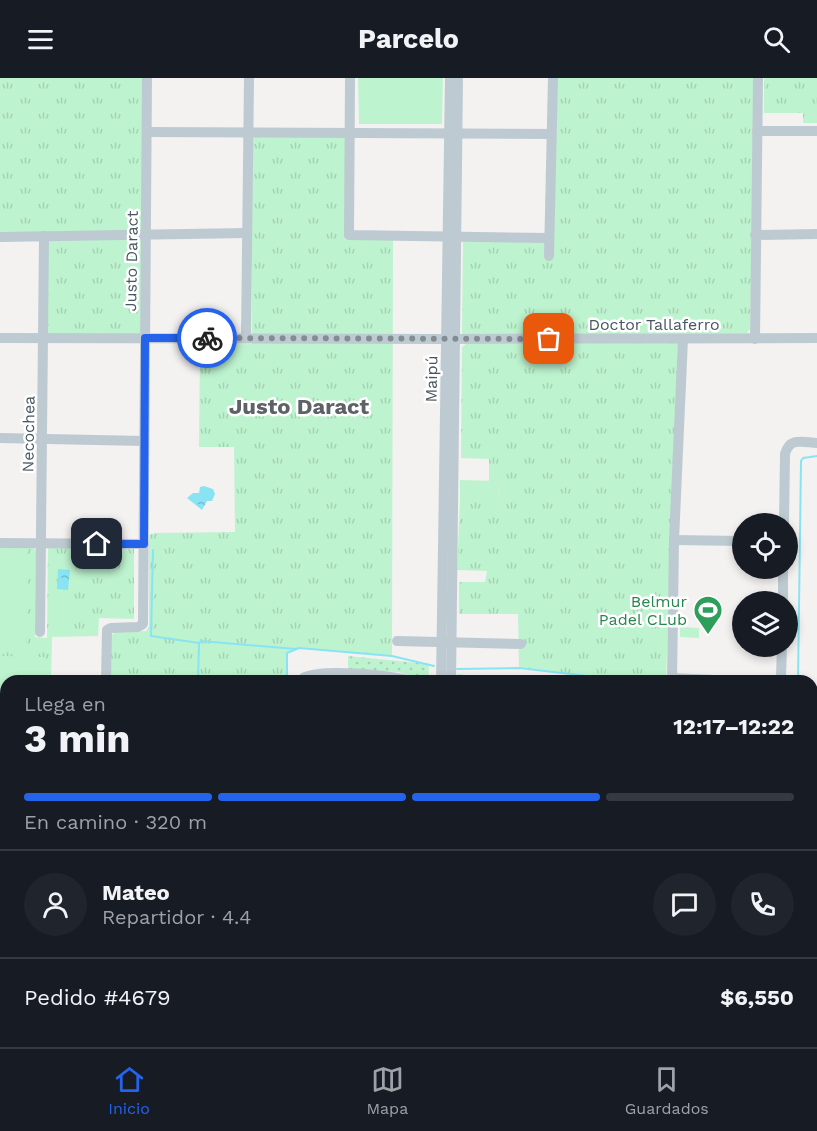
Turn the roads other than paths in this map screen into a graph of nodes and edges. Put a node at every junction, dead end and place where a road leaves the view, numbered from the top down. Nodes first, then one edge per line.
1 (147, 78) edge
2 (249, 78) edge
3 (350, 78) edge
4 (450, 78) edge
5 (458, 78) edge
6 (553, 78) edge
7 (758, 78) edge
8 (758, 131) junction
9 (817, 131) edge
10 (147, 132) junction
11 (248, 132) junction
12 (350, 133) junction
13 (453, 133) junction
14 (551, 134) junction
15 (247, 233) junction
16 (146, 234) junction
17 (817, 234) edge
18 (756, 235) junction
19 (44, 236) junction
20 (0, 237) edge
21 (452, 237) junction
22 (549, 238) junction
23 (549, 256) dead end
24 (0, 338) edge
25 (44, 338) junction
26 (145, 338) junction
27 (246, 338) junction
28 (817, 338) edge
29 (451, 339) junction
30 (683, 339) junction
31 (754, 339) junction
32 (0, 438) edge
33 (43, 439) junction
34 (144, 441) junction
35 (817, 442) edge
36 (784, 513) edge
37 (674, 540) junction
38 (732, 541) edge
39 (0, 543) edge
40 (41, 543) junction
41 (144, 544) junction
42 (40, 632) dead end
43 (397, 641) dead end
44 (447, 643) junction
45 (521, 644) dead end
46 (781, 657) edge
47 (106, 675) edge
48 (311, 675) edge
49 (387, 675) edge
50 (442, 675) edge
51 (451, 675) edge
52 (672, 675) edge
53 (780, 675) edge

1 - 10 street, Justo Daract
2 - 11 street
3 - 12 street
4 - 13 street, Maipú
5 - 13 street, Maipú
6 - 14 street
7 - 8 street
8 - 9 street
8 - 18 street
10 - 11 street
10 - 16 street, Justo Daract
11 - 12 street
11 - 15 street
12 - 13 street
12 - 21 street
13 - 14 street
13 - 21 street, Maipú
14 - 22 street
15 - 16 street
15 - 27 street
16 - 19 street
16 - 26 street, Justo Daract
17 - 18 street
18 - 31 street
19 - 20 street
19 - 25 street, Necochea
21 - 22 street
21 - 29 street, Maipú
22 - 23 street
24 - 25 street, Doctor Tallaferro
25 - 26 street, Doctor Tallaferro
25 - 33 street, Necochea
26 - 27 street, Doctor Tallaferro
26 - 34 street, Justo Daract
27 - 29 street, Doctor Tallaferro
28 - 31 street, Doctor Tallaferro
29 - 30 street, Doctor Tallaferro
29 - 44 street, Maipú
30 - 31 street, Doctor Tallaferro
30 - 37 street
32 - 33 street
33 - 34 street
33 - 40 street, Necochea
34 - 41 street, Justo Daract
35 - 36 street
37 - 38 street
37 - 52 street
39 - 40 street
40 - 41 street
40 - 42 street, Necochea
41 - 47 street, Justo Daract
43 - 44 street
44 - 45 street
44 - 50 street, Maipú
44 - 51 street, Maipú
46 - 53 street
48 - 49 street

